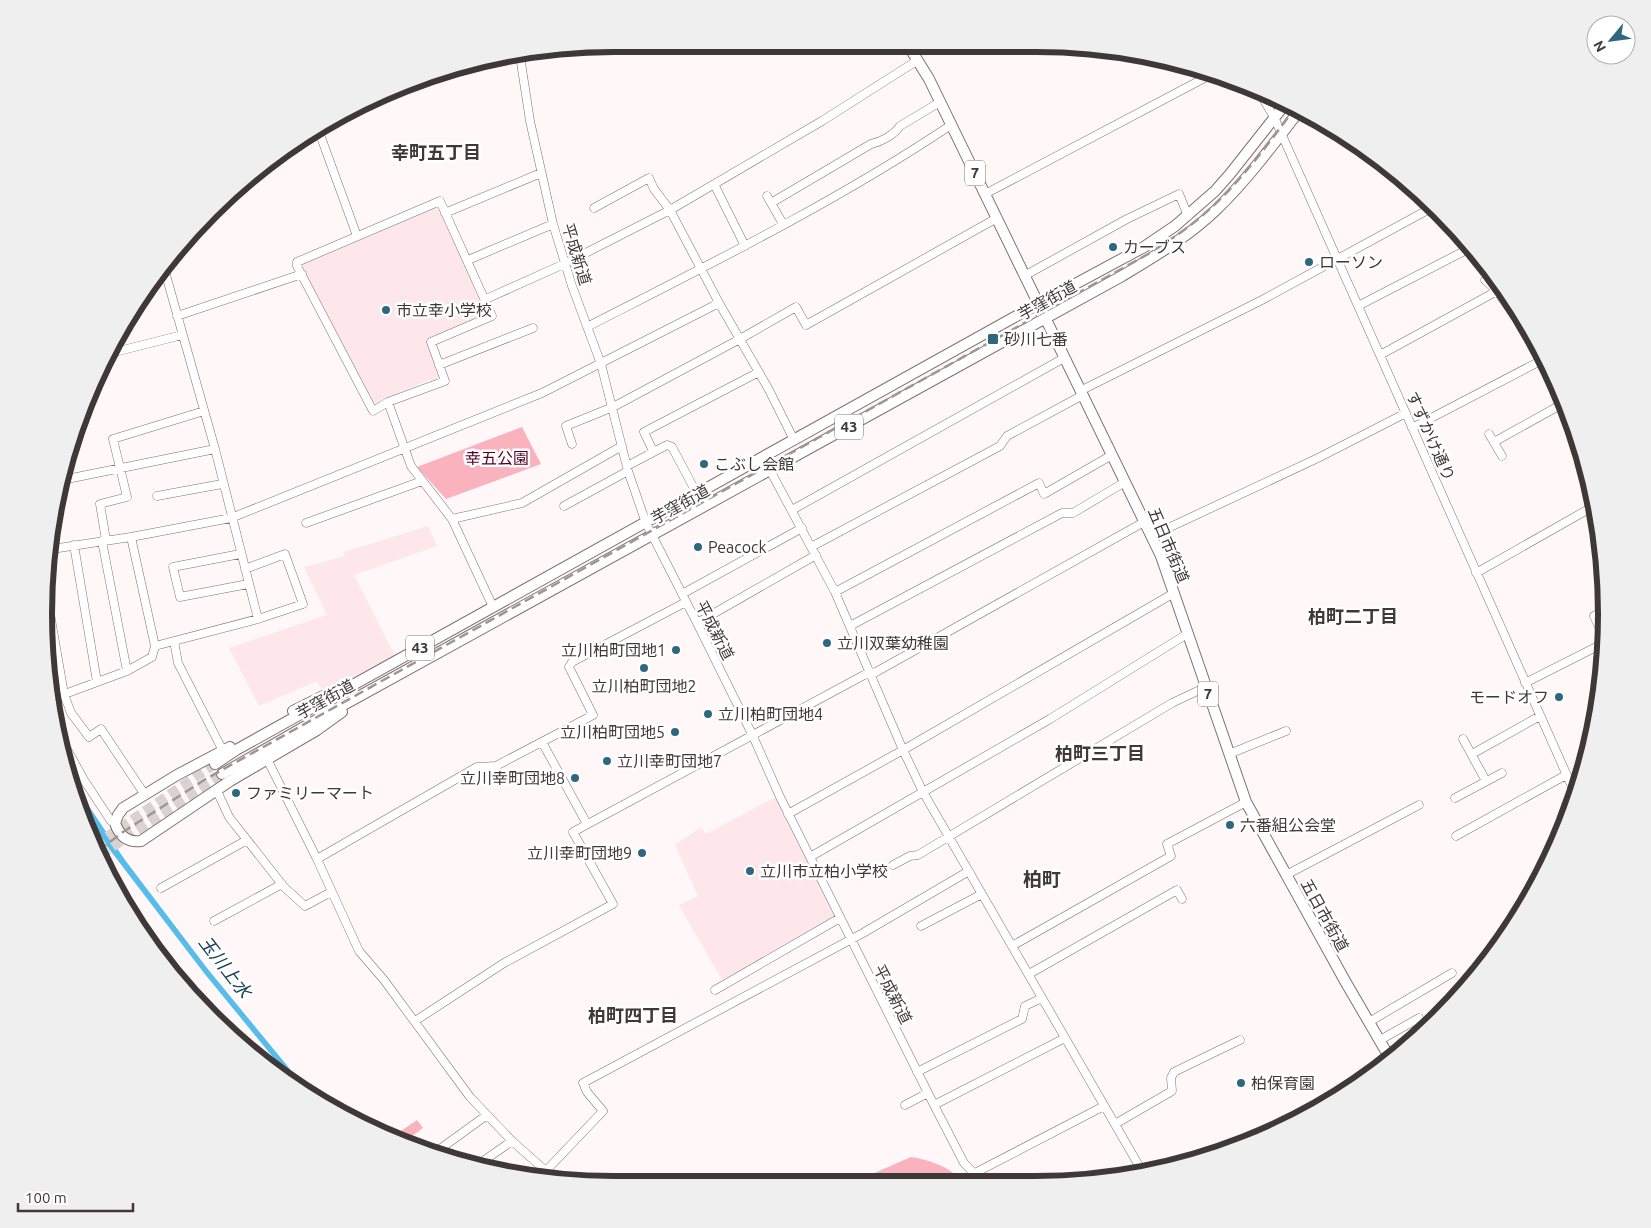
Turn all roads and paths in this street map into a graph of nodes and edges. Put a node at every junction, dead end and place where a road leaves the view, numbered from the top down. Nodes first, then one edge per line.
1 (913, 52) edge
2 (521, 60) edge
3 (918, 60) junction
4 (1204, 78) edge
5 (1264, 100) edge
6 (940, 102) junction
7 (1281, 108) edge
8 (1295, 116) edge
9 (1274, 117) junction
10 (951, 125) junction
11 (1281, 133) junction
12 (320, 136) edge
13 (541, 174) junction
14 (714, 184) junction
15 (985, 194) junction
16 (594, 208) dead end
17 (670, 210) junction
18 (1427, 210) edge
19 (445, 213) junction
20 (1188, 216) junction
21 (996, 218) junction
22 (553, 224) junction
23 (783, 224) junction
24 (357, 236) junction
25 (745, 246) junction
26 (1465, 251) edge
27 (1337, 259) junction
28 (468, 260) junction
29 (564, 264) junction
30 (702, 268) junction
31 (302, 274) junction
32 (166, 276) edge
33 (1024, 276) junction
34 (1485, 280) dead end
35 (1496, 291) edge
36 (1497, 292) edge
37 (486, 299) junction
38 (719, 302) junction
39 (1038, 304) junction
40 (1358, 306) junction
41 (177, 316) junction
42 (1044, 318) junction
43 (587, 326) junction
44 (533, 328) dead end
45 (182, 335) junction
46 (740, 339) junction
47 (118, 351) edge
48 (1380, 355) junction
49 (1064, 358) junction
50 (440, 364) junction
51 (601, 364) junction
52 (1540, 364) edge
53 (759, 372) junction
54 (1081, 393) junction
55 (388, 402) junction
56 (1559, 406) edge
57 (613, 407) junction
58 (204, 411) junction
59 (1406, 413) junction
60 (1412, 428) junction
61 (1489, 434) dead end
62 (794, 440) junction
63 (1494, 442) junction
64 (572, 444) dead end
65 (622, 446) junction
66 (404, 448) junction
67 (215, 449) junction
68 (653, 452) junction
69 (1112, 456) junction
70 (1502, 456) dead end
71 (763, 457) junction
72 (628, 468) junction
73 (120, 469) junction
74 (770, 470) junction
75 (70, 479) edge
76 (422, 481) junction
77 (1125, 482) junction
78 (222, 484) junction
79 (697, 494) junction
80 (157, 496) dead end
81 (564, 506) dead end
82 (1589, 509) edge
83 (792, 510) junction
84 (231, 518) junction
85 (452, 519) junction
86 (1144, 522) junction
87 (306, 523) dead end
88 (646, 523) junction
89 (802, 528) junction
90 (652, 536) junction
91 (1152, 536) junction
92 (132, 537) junction
93 (104, 541) junction
94 (74, 545) junction
95 (811, 547) junction
96 (56, 548) edge
97 (240, 554) junction
98 (816, 555) junction
99 (245, 568) junction
100 (1476, 573) junction
101 (248, 584) junction
102 (835, 592) junction
103 (1174, 593) junction
104 (684, 598) junction
105 (493, 606) junction
106 (1598, 614) edge
107 (258, 619) junction
108 (697, 624) junction
109 (1598, 624) edge
110 (850, 626) junction
111 (53, 630) edge
112 (1187, 634) junction
113 (174, 641) junction
114 (155, 646) junction
115 (1597, 646) edge
116 (127, 671) junction
117 (871, 673) junction
118 (370, 677) junction
119 (97, 682) junction
120 (1525, 683) junction
121 (1206, 686) junction
122 (378, 687) junction
123 (64, 694) junction
124 (58, 696) edge
125 (1540, 716) junction
126 (1286, 731) dead end
127 (752, 734) junction
128 (1463, 738) dead end
129 (542, 742) junction
130 (903, 750) junction
131 (223, 751) junction
132 (1229, 754) junction
133 (1472, 754) junction
134 (72, 758) edge
135 (267, 759) junction
136 (215, 764) tunnel mouth
137 (1502, 773) dead end
138 (222, 774) tunnel mouth
139 (1566, 775) junction
140 (1486, 781) junction
141 (1571, 786) edge
142 (217, 791) junction
143 (923, 792) junction
144 (145, 795) junction
145 (1455, 798) dead end
146 (1246, 802) junction
147 (1418, 805) dead end
148 (788, 814) junction
149 (111, 821) dead end
150 (587, 824) junction
151 (1456, 836) dead end
152 (949, 837) junction
153 (247, 840) junction
154 (810, 857) junction
155 (317, 859) junction
156 (893, 865) dead end
157 (969, 871) junction
158 (1286, 875) junction
159 (282, 884) junction
160 (161, 888) dead end
161 (331, 892) junction
162 (982, 894) junction
163 (1182, 899) dead end
164 (840, 918) junction
165 (214, 921) dead end
166 (921, 926) dead end
167 (851, 940) junction
168 (1012, 946) junction
169 (1452, 973) dead end
170 (1029, 974) junction
171 (715, 990) dead end
172 (1042, 998) junction
173 (1419, 1018) dead end
174 (414, 1021) junction
175 (1368, 1022) junction
176 (1065, 1038) junction
177 (1240, 1040) dead end
178 (1380, 1040) junction
179 (1387, 1053) edge
180 (917, 1072) junction
181 (928, 1093) junction
182 (905, 1105) dead end
183 (934, 1105) junction
184 (1104, 1106) junction
185 (487, 1115) junction
186 (1115, 1124) junction
187 (512, 1141) junction
188 (441, 1148) edge
189 (485, 1160) edge
190 (1139, 1166) edge
191 (542, 1171) edge
192 (546, 1171) edge
193 (972, 1174) junction
194 (975, 1176) edge

1 - 3 main road, 五日市街道 / 7
2 - 13 street, 平成新道
3 - 6 main road, 五日市街道 / 7
3 - 14 street
4 - 15 street
5 - 9 street, すずかけ通り
6 - 10 main road, 五日市街道 / 7
6 - 23 street
7 - 9 main road, 芋窪街道 / 43
8 - 11 main road, 芋窪街道 / 43
9 - 11 street, すずかけ通り
9 - 20 main road, 芋窪街道 / 43
10 - 15 main road, 五日市街道 / 7
10 - 23 street
11 - 27 street, すずかけ通り
11 - 42 main road, 芋窪街道 / 43
12 - 24 street
13 - 19 street
13 - 22 street, 平成新道
14 - 17 street
14 - 25 street
15 - 21 main road, 五日市街道 / 7
16 - 17 street
17 - 29 street
17 - 30 street
18 - 27 street
19 - 24 street
19 - 28 street
20 - 33 street
20 - 39 main road, 芋窪街道 / 43
21 - 33 main road, 五日市街道 / 7
21 - 46 street
22 - 28 street
22 - 29 street, 平成新道
23 - 25 street
24 - 31 street
25 - 30 street
26 - 40 street
27 - 40 street, すずかけ通り
27 - 54 street
28 - 37 street
29 - 37 street
29 - 43 street, 平成新道
30 - 38 street
30 - 43 street
31 - 41 street
31 - 55 street
32 - 41 street
33 - 39 main road, 五日市街道 / 7
34 - 35 street
36 - 48 street
37 - 50 street
38 - 46 street
38 - 51 street
39 - 42 main road, 五日市街道 / 7
39 - 62 main road, 芋窪街道 / 43
40 - 48 street, すずかけ通り
41 - 45 street
42 - 49 main road, 五日市街道 / 7
42 - 74 main road, 芋窪街道 / 43
43 - 51 street, 平成新道
44 - 50 street
45 - 47 street
45 - 58 street
46 - 53 street
46 - 57 street
48 - 59 street, すずかけ通り
49 - 54 main road, 五日市街道 / 7
49 - 83 street
50 - 55 street
51 - 57 street, 平成新道
51 - 66 street
52 - 60 street
53 - 62 street
53 - 68 street
54 - 69 main road, 五日市街道 / 7
54 - 95 street
55 - 66 street
56 - 63 street
57 - 64 street
57 - 65 street, 平成新道
58 - 67 street
58 - 73 street
59 - 60 street, すずかけ通り
59 - 91 street
60 - 100 street, すずかけ通り
61 - 63 street
62 - 71 main road, 芋窪街道 / 43
63 - 70 street
65 - 72 street, 平成新道
65 - 85 street
66 - 76 street
66 - 84 street
67 - 73 street
67 - 78 street
68 - 72 street
68 - 79 street
69 - 77 main road, 五日市街道 / 7
69 - 102 street
71 - 74 street
71 - 79 main road, 芋窪街道 / 43
72 - 81 street
72 - 88 street, 平成新道
73 - 75 street
73 - 93 street
74 - 83 street
74 - 90 main road, 芋窪街道 / 43
76 - 85 street
76 - 87 street
77 - 86 main road, 五日市街道 / 7
77 - 110 street
78 - 80 street
78 - 84 street
79 - 88 main road, 芋窪街道 / 43
82 - 100 street
83 - 89 street
84 - 92 street
84 - 97 street
85 - 105 street
86 - 91 main road, 五日市街道 / 7
86 - 117 street
88 - 90 street, 平成新道
88 - 105 main road, 芋窪街道 / 43
89 - 95 street
89 - 104 street
90 - 104 street, 平成新道
90 - 122 main road, 芋窪街道 / 43
91 - 103 main road, 五日市街道 / 7
92 - 93 street
92 - 114 street
93 - 94 street
93 - 116 street
94 - 96 street
94 - 119 street
95 - 98 street
97 - 99 street
97 - 101 street
98 - 102 street
98 - 108 street
99 - 101 street
99 - 107 street
100 - 120 street, すずかけ通り
101 - 107 street
102 - 110 street
103 - 112 main road, 五日市街道 / 7
103 - 130 street
104 - 108 street, 平成新道
104 - 129 street
105 - 118 main road, 芋窪街道 / 43
106 - 109 street
107 - 113 street
108 - 127 street, 平成新道
110 - 117 street
111 - 123 street
112 - 121 main road, 五日市街道 / 7
112 - 143 street
113 - 114 street
113 - 131 street
114 - 116 street
115 - 120 street
116 - 119 street
117 - 127 street
117 - 130 street
118 - 131 main road
118 - 136 main road, 芋窪街道 / 43
119 - 123 street
120 - 125 street, すずかけ通り
121 - 132 main road, 五日市街道 / 7
121 - 152 street
122 - 135 main road
122 - 138 main road, 芋窪街道 / 43
123 - 124 street
123 - 144 street
125 - 133 street
125 - 139 street, すずかけ通り
126 - 132 street
127 - 148 street, 平成新道
127 - 150 street
128 - 133 street
129 - 150 street
129 - 155 street
130 - 143 street
130 - 148 street
131 - 144 main road
132 - 146 main road, 五日市街道 / 7
133 - 140 street
134 - 149 street
135 - 142 main road
135 - 155 street
137 - 140 street
139 - 141 street, すずかけ通り
139 - 151 street
140 - 145 street
142 - 144 main road
142 - 153 street
143 - 152 street
143 - 154 street
146 - 158 main road, 五日市街道 / 7
146 - 168 street
147 - 158 street
148 - 154 street, 平成新道
150 - 174 street
152 - 156 street
152 - 157 street
153 - 159 street
153 - 160 street
154 - 164 street, 平成新道
155 - 161 street
157 - 162 street
157 - 167 street
158 - 175 main road, 五日市街道 / 7
159 - 161 street
159 - 165 street
161 - 174 street
162 - 166 street
162 - 168 street
163 - 170 street
164 - 167 street, 平成新道
164 - 171 street
167 - 180 street, 平成新道
167 - 192 street
168 - 170 street
169 - 175 street
170 - 172 street
172 - 176 street
172 - 180 street
173 - 178 street
174 - 185 street
175 - 178 main road, 五日市街道 / 7
176 - 183 street
176 - 184 street
177 - 186 street
178 - 179 main road, 五日市街道 / 7
180 - 181 street, 平成新道
181 - 182 street
181 - 183 street, 平成新道
183 - 193 street, 平成新道
184 - 186 street
184 - 193 street
185 - 187 street
185 - 188 street
186 - 190 street
187 - 189 street
187 - 191 street
193 - 194 street, 平成新道

